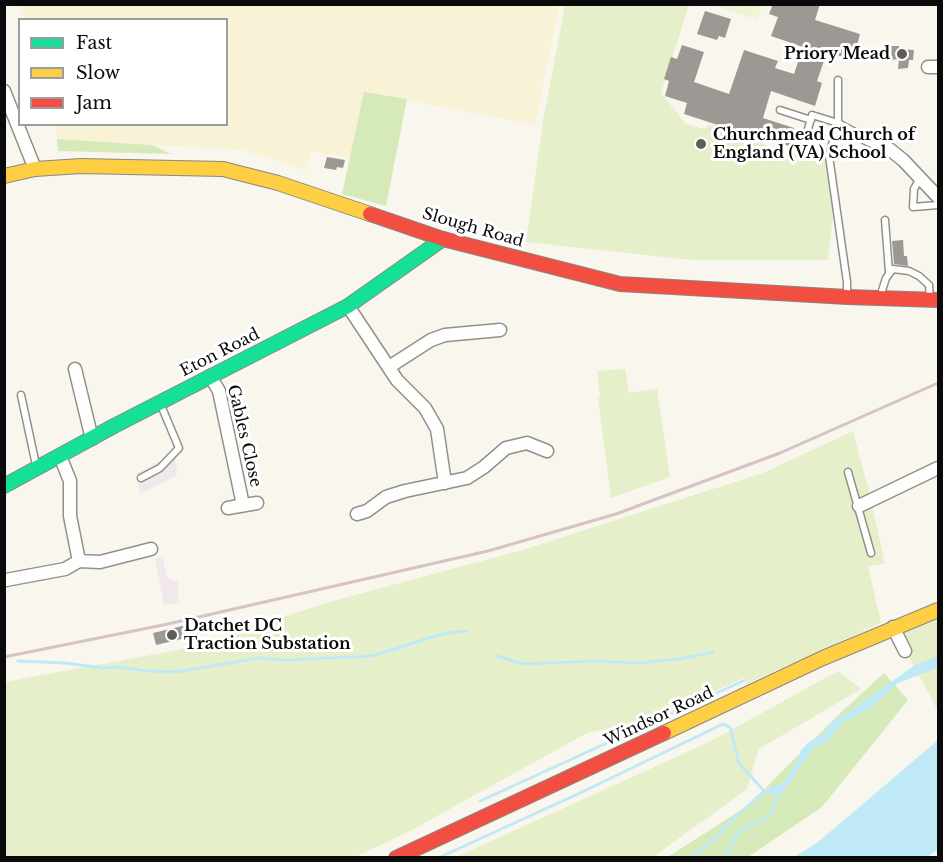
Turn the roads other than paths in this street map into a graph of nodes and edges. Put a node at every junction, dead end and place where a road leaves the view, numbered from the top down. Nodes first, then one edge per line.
1 (838, 80) dead end
2 (4, 90) edge
3 (8, 105) edge
4 (780, 110) dead end
5 (811, 120) junction
6 (838, 123) junction
7 (866, 138) joint
8 (804, 143) dead end
9 (35, 169) junction
10 (4, 176) edge
11 (920, 178) junction
12 (939, 197) edge
13 (939, 205) edge
14 (885, 220) dead end
15 (443, 239) junction
16 (889, 272) junction
17 (847, 297) junction
18 (880, 297) junction
19 (934, 300) edge
20 (348, 306) junction
21 (500, 330) dead end
22 (388, 367) junction
23 (75, 369) dead end
24 (210, 376) junction
25 (21, 395) dead end
26 (160, 402) junction
27 (92, 439) junction
28 (547, 451) dead end
29 (60, 456) junction
30 (939, 468) edge
31 (37, 469) junction
32 (848, 472) dead end
33 (141, 478) dead end
34 (445, 483) junction
35 (4, 486) edge
36 (257, 503) dead end
37 (243, 505) junction
38 (859, 506) junction
39 (228, 508) dead end
40 (357, 514) dead end
41 (151, 549) dead end
42 (871, 553) dead end
43 (79, 561) junction
44 (6, 580) dead end
45 (939, 610) edge
46 (893, 627) junction
47 (905, 651) dead end
48 (396, 858) edge

1 - 6 lane
2 - 3 street
3 - 9 street
4 - 5 lane
5 - 6 lane
5 - 8 lane
6 - 7 lane
6 - 17 lane
7 - 11 street
9 - 10 main road, Slough Road
9 - 15 main road, Slough Road
11 - 12 street
11 - 13 lane
14 - 16 lane
15 - 17 main road, Slough Road
15 - 20 main road, Eton Road
16 - 18 lane
16 - 19 lane
17 - 18 main road, Slough Road
18 - 19 main road, Slough Road
20 - 22 street
20 - 24 main road, Eton Road
21 - 22 street
22 - 34 street
23 - 27 street
24 - 26 main road, Eton Road
24 - 37 street, Gables Close
25 - 31 lane
26 - 27 main road, Eton Road
26 - 33 lane
27 - 29 main road, Eton Road
28 - 34 street
29 - 31 main road, Eton Road
29 - 43 street
30 - 38 street
31 - 35 main road, Eton Road
32 - 38 lane
34 - 40 street
36 - 37 street
37 - 39 street
38 - 42 lane
41 - 43 street
43 - 44 street
45 - 46 main road, Windsor Road
46 - 47 street
46 - 48 main road, Windsor Road

